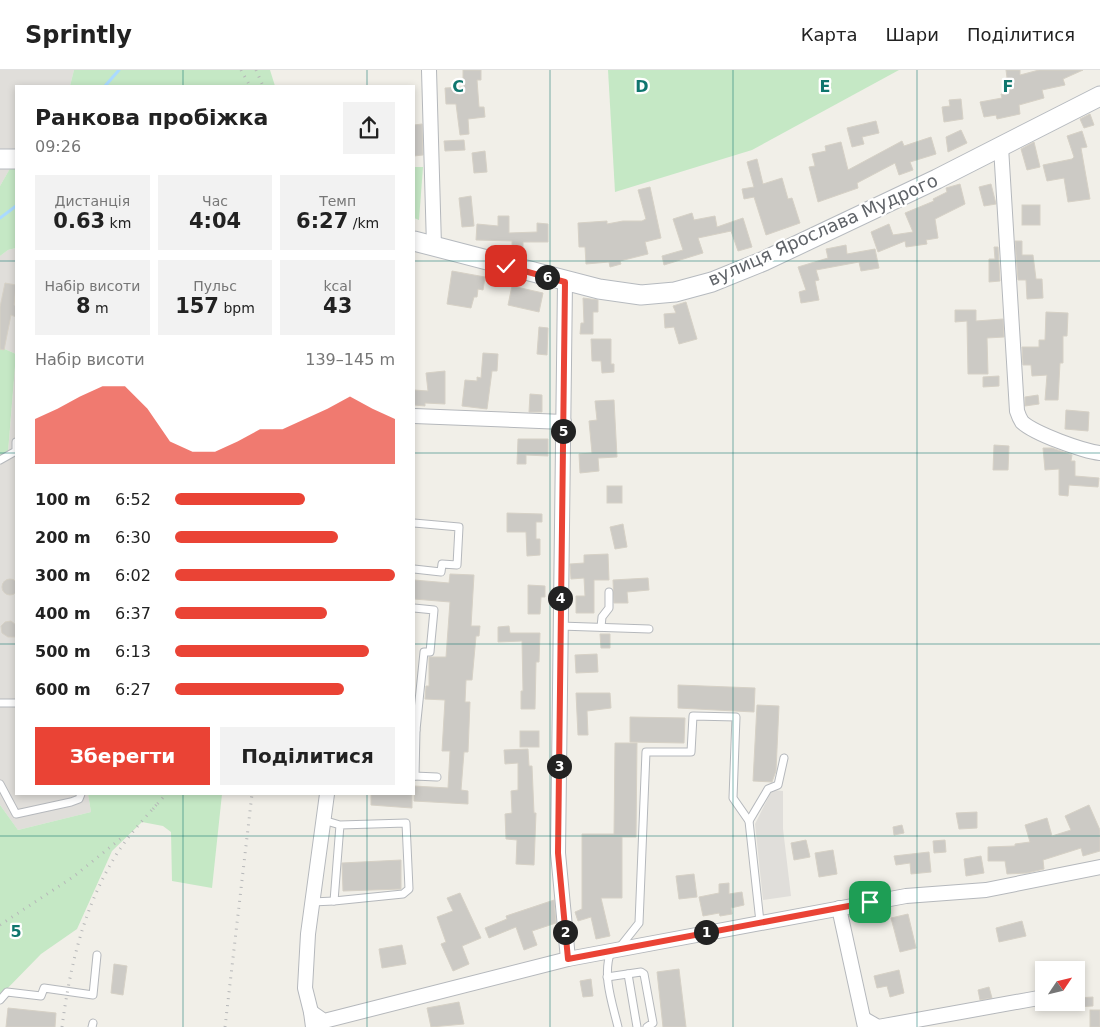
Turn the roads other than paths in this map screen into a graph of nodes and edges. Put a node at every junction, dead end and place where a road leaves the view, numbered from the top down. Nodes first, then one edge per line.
1 (429, 70) edge
2 (1100, 96) edge
3 (1001, 147) junction
4 (415, 241) edge
5 (434, 246) junction
6 (565, 282) junction
7 (415, 416) edge
8 (564, 422) junction
9 (15, 452) edge
10 (1100, 453) edge
11 (0, 460) edge
12 (415, 523) edge
13 (415, 569) edge
14 (609, 592) dead end
15 (415, 608) edge
16 (560, 626) junction
17 (601, 627) junction
18 (649, 629) dead end
19 (15, 702) edge
20 (0, 704) edge
21 (415, 730) edge
22 (784, 758) dead end
23 (415, 776) edge
24 (437, 778) dead end
25 (0, 784) edge
26 (81, 795) edge
27 (327, 795) edge
28 (323, 820) junction
29 (749, 821) junction
30 (340, 825) junction
31 (1100, 867) edge
32 (334, 900) junction
33 (312, 902) junction
34 (839, 908) junction
35 (760, 922) junction
36 (614, 950) junction
37 (97, 955) dead end
38 (568, 959) junction
39 (628, 974) junction
40 (607, 977) junction
41 (1035, 999) edge
42 (0, 1000) edge
43 (311, 1012) junction
44 (864, 1023) edge
45 (313, 1027) edge
46 (618, 1027) edge
47 (636, 1027) edge
48 (647, 1027) edge

1 - 5 street
2 - 3 main road, вулиця Ярослава Мудрого
3 - 6 main road, вулиця Ярослава Мудрого
3 - 10 street
4 - 5 main road, вулиця Ярослава Мудрого
5 - 6 main road, вулиця Ярослава Мудрого
6 - 8 street
7 - 8 street
8 - 16 street
9 - 11 lane
12 - 13 lane
14 - 17 lane
15 - 21 lane
16 - 17 lane
16 - 38 street
17 - 18 lane
19 - 20 lane
22 - 29 lane
23 - 24 lane
25 - 26 lane
27 - 28 street
28 - 30 lane
28 - 33 street
29 - 35 lane
29 - 36 lane
30 - 32 lane
30 - 32 lane
31 - 34 street
32 - 33 lane
33 - 43 street
34 - 35 street
34 - 44 street
35 - 36 street
36 - 38 street
36 - 40 lane
37 - 42 lane
38 - 43 street
39 - 40 lane
39 - 47 lane
39 - 48 lane
40 - 46 lane
41 - 44 street
43 - 45 street

